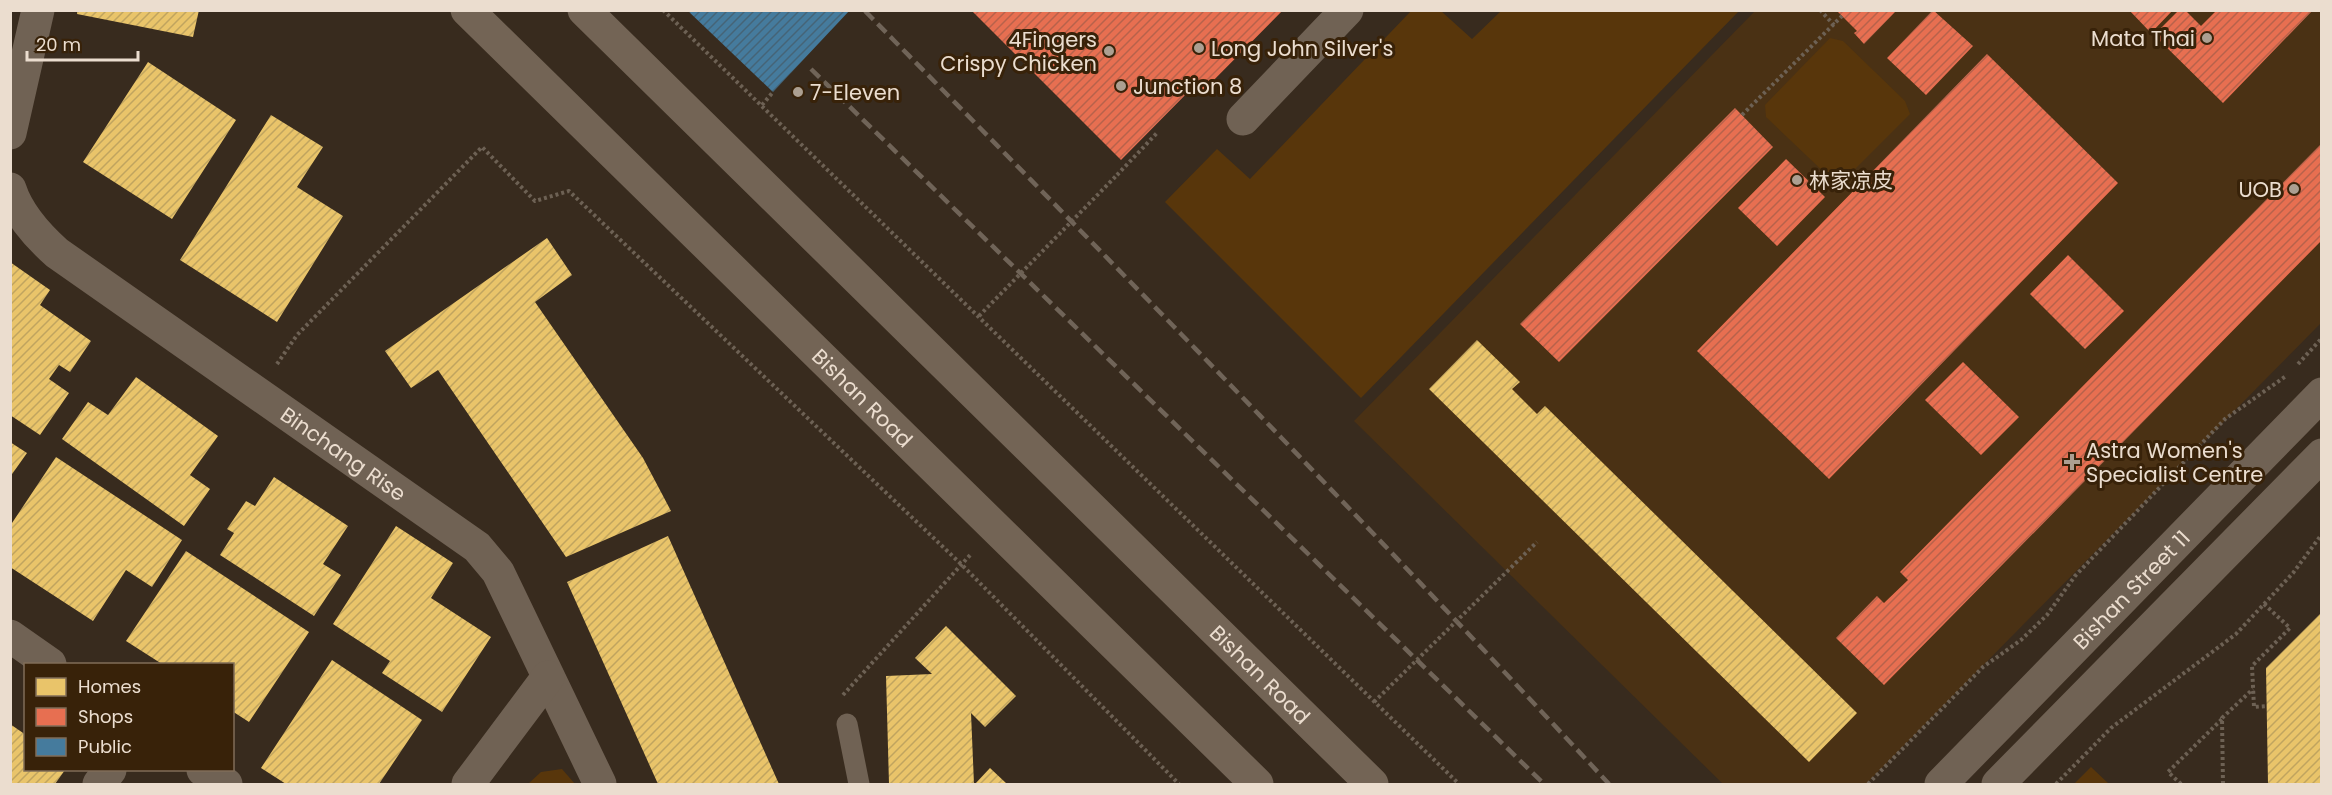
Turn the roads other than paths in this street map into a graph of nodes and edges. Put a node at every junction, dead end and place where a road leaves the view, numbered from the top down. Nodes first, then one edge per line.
1 (38, 10) edge
2 (467, 10) edge
3 (584, 10) edge
4 (1347, 10) edge
5 (1243, 119) dead end
6 (10, 133) edge
7 (10, 189) edge
8 (2322, 394) edge
9 (2322, 455) edge
10 (10, 636) edge
11 (49, 663) edge
12 (548, 677) junction
13 (847, 724) road end
14 (109, 771) edge
15 (205, 771) edge
16 (99, 784) edge
17 (226, 784) edge
18 (468, 784) edge
19 (600, 784) edge
20 (860, 784) edge
21 (1257, 784) edge
22 (1372, 784) edge
23 (1941, 784) edge
24 (1998, 784) edge

1 - 6 street
2 - 21 main road, Bishan Road
3 - 22 main road, Bishan Road
4 - 5 street
7 - 12 street, Binchang Rise
8 - 23 street, Bishan Street 11
9 - 24 street, Bishan Street 11
10 - 11 street
12 - 18 street
12 - 19 street, Binchang Rise
13 - 20 lane
14 - 16 street
15 - 17 street

